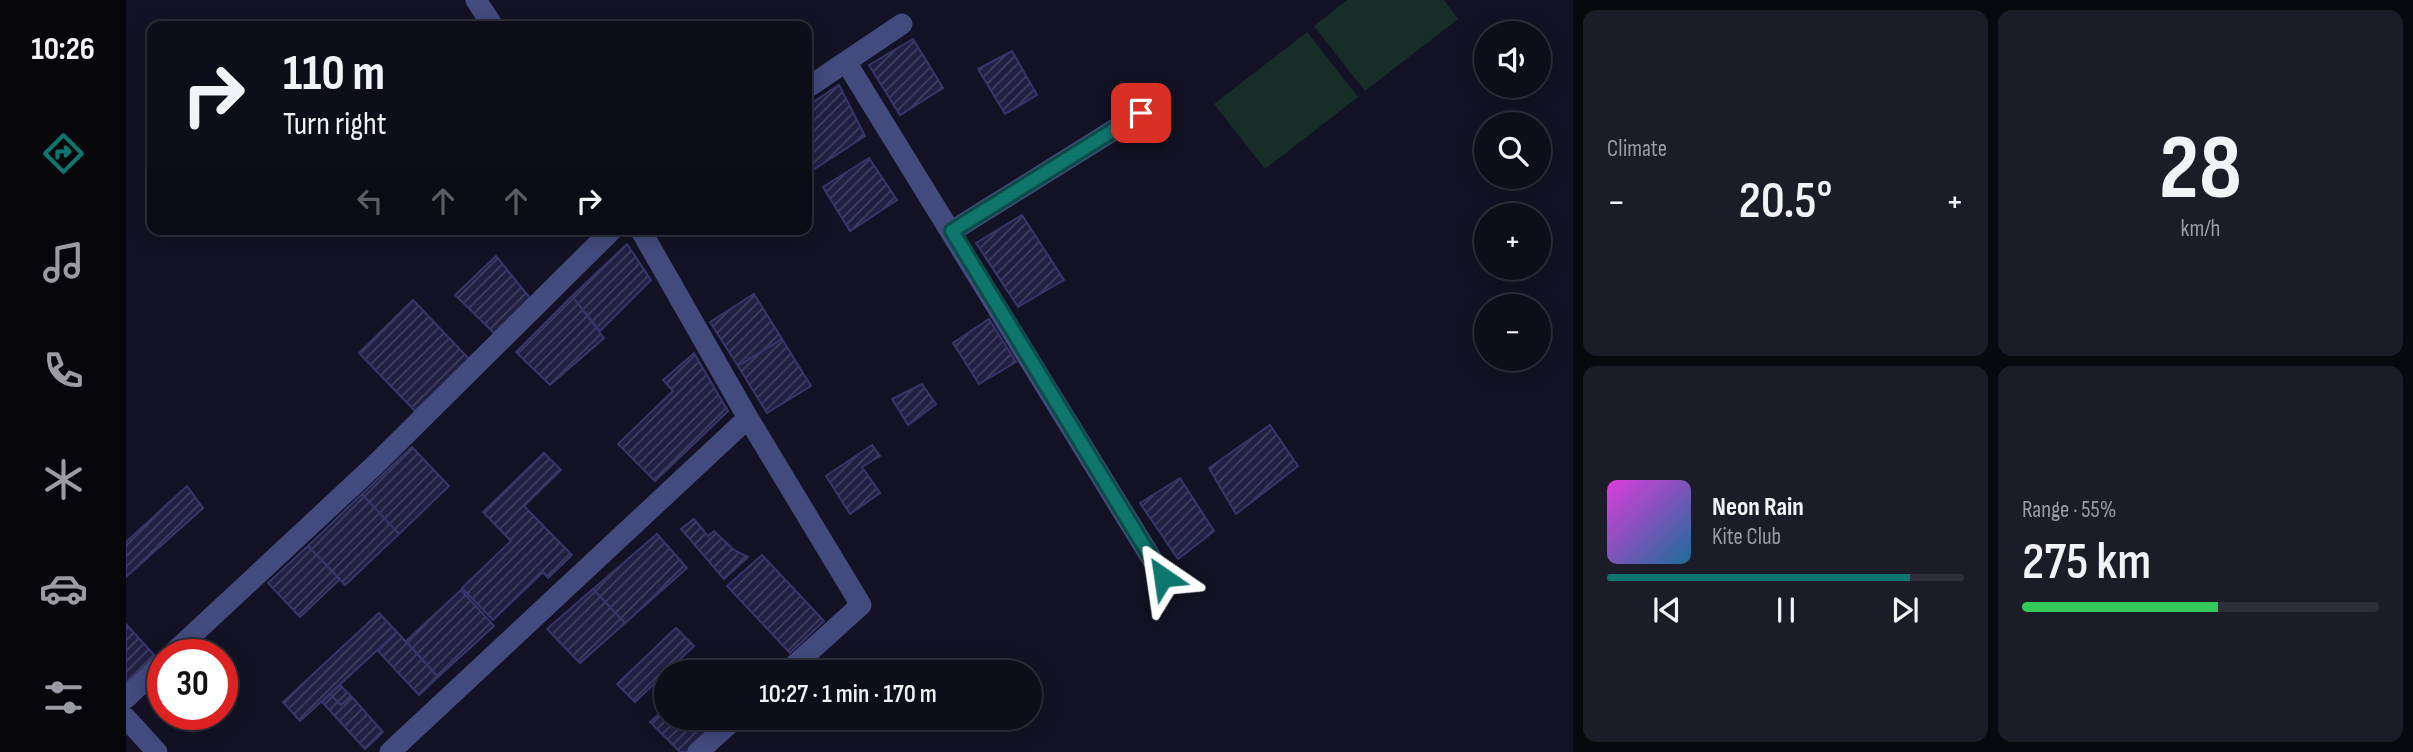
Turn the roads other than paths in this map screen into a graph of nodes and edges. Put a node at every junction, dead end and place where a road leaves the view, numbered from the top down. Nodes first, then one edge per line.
1 (476, 0) edge
2 (490, 21) edge
3 (902, 24) dead end
4 (846, 62) junction
5 (812, 85) edge
6 (1141, 113) dead end
7 (952, 231) junction
8 (607, 235) edge
9 (643, 235) edge
10 (748, 418) junction
11 (1163, 577) dead end
12 (188, 639) edge
13 (800, 660) edge
14 (147, 678) edge
15 (126, 698) edge
16 (126, 718) edge
17 (723, 730) edge
18 (157, 752) edge
19 (390, 752) edge
20 (698, 752) edge

1 - 2 street
3 - 4 street
4 - 5 street
4 - 7 street
6 - 7 street
7 - 11 street
8 - 12 street
9 - 10 street
10 - 13 street
10 - 19 street
14 - 15 street
16 - 18 street
17 - 20 street

